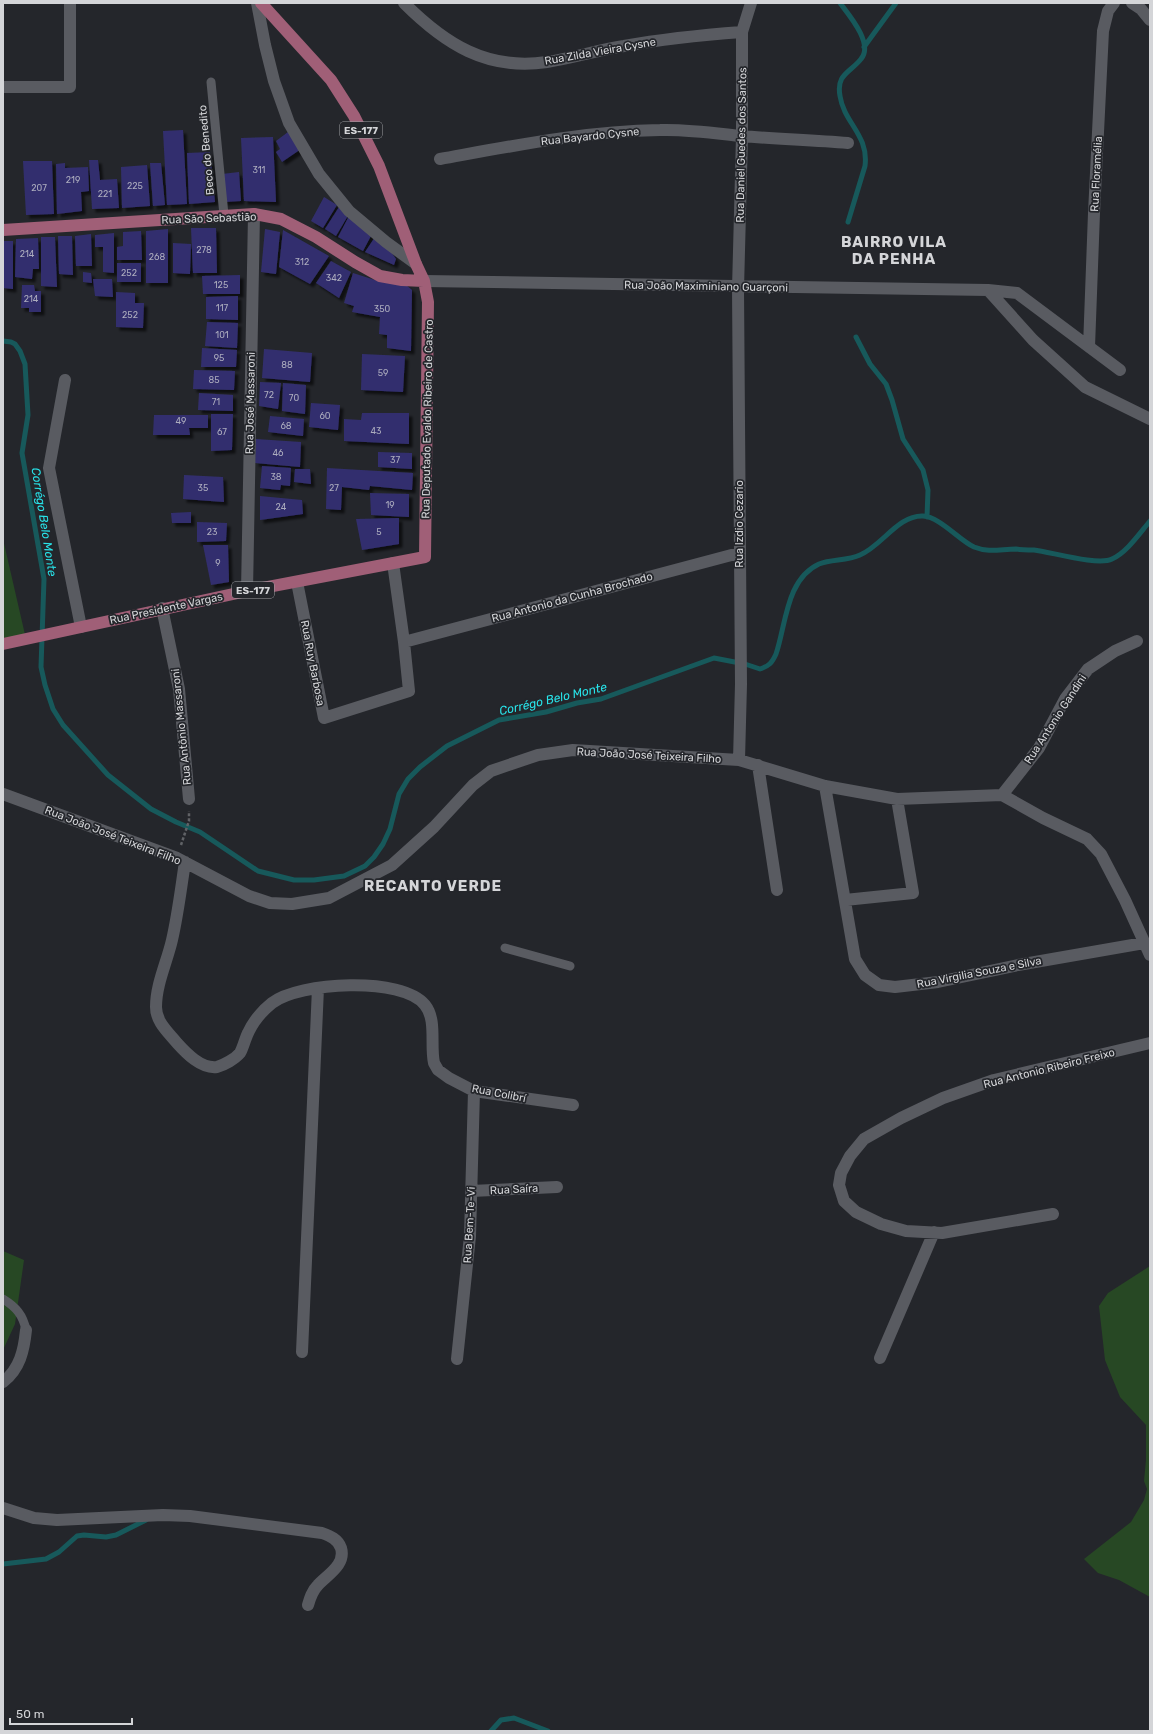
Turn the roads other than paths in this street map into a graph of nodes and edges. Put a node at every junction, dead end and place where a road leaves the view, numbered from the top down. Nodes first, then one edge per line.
1 (70, 3) edge
2 (257, 3) edge
3 (261, 3) edge
4 (404, 3) edge
5 (751, 3) edge
6 (1114, 3) edge
7 (1132, 3) edge
8 (1150, 20) edge
9 (742, 32) junction
10 (211, 82) dead end
11 (3, 87) edge
12 (742, 136) junction
13 (848, 143) dead end
14 (440, 159) dead end
15 (254, 214) junction
16 (224, 215) junction
17 (3, 230) edge
18 (416, 264) junction
19 (424, 281) junction
20 (738, 289) joint
21 (988, 290) junction
22 (1089, 347) junction
23 (1120, 370) dead end
24 (65, 380) dead end
25 (1150, 419) edge
26 (739, 552) junction
27 (425, 557) joint
28 (393, 563) junction
29 (297, 582) junction
30 (247, 591) junction
31 (162, 608) junction
32 (82, 626) junction
33 (1137, 641) dead end
34 (404, 642) junction
35 (9, 643) edge
36 (740, 760) junction
37 (758, 765) junction
38 (825, 786) junction
39 (3, 794) edge
40 (1002, 795) junction
41 (189, 799) dead end
42 (897, 799) junction
43 (185, 862) junction
44 (777, 890) dead end
45 (845, 900) junction
46 (1144, 943) junction
47 (505, 948) dead end
48 (1150, 955) edge
49 (570, 966) dead end
50 (318, 988) junction
51 (1150, 1043) edge
52 (474, 1091) junction
53 (573, 1105) dead end
54 (557, 1187) dead end
55 (471, 1192) junction
56 (1053, 1214) dead end
57 (934, 1232) junction
58 (3, 1299) edge
59 (26, 1330) joint
60 (302, 1352) dead end
61 (880, 1358) dead end
62 (457, 1359) dead end
63 (3, 1382) edge
64 (3, 1508) edge
65 (308, 1605) dead end

1 - 11 street
2 - 18 street
3 - 18 main road, ES-177
4 - 9 street, Rua Zilda Vieira Cysne
5 - 9 street, Rua Daniel Guedes dos Santos
6 - 22 street, Rua Floramélia
7 - 8 street
9 - 12 street, Rua Daniel Guedes dos Santos
10 - 16 lane, Beco do Benedito
12 - 13 street, Rua Bayardo Cysne
12 - 14 street, Rua Bayardo Cysne
12 - 20 street, Rua Daniel Guedes dos Santos
15 - 16 main road, Rua São Sebastião
15 - 19 main road, Rua São Sebastião
15 - 30 street, Rua José Massaroni
16 - 17 main road, Rua São Sebastião
18 - 19 main road, ES-177
19 - 21 street, Rua João Maximiniano Guarçoni
19 - 27 main road, Rua Deputado Evaldo Ribeiro de Castro / ES-177
20 - 26 street, Rua Izdio Cezario
21 - 22 street, Rua João Maximiniano Guarçoni
21 - 25 street
22 - 23 street, Rua João Maximiniano Guarçoni
24 - 32 street
26 - 34 street, Rua Antonio da Cunha Brochado
26 - 36 street, Rua Izdio Cezario
27 - 28 main road, Rua Presidente Vargas / ES-177
28 - 29 main road, Rua Presidente Vargas / ES-177
28 - 34 street, Rua Ruy Barbosa
29 - 30 main road, Rua Presidente Vargas / ES-177
29 - 34 street, Rua Ruy Barbosa
30 - 31 main road, Rua Presidente Vargas / ES-177
31 - 32 main road, Rua Presidente Vargas / ES-177
31 - 41 street, Rua Antônio Massaroni
32 - 35 main road, Rua Presidente Vargas / ES-177
33 - 40 street, Rua Antonio Gandini
36 - 37 street, Rua João José Teixeira Filho
36 - 43 street, Rua João José Teixeira Filho
37 - 38 street, Rua João José Teixeira Filho
37 - 44 street
38 - 42 street, Rua João José Teixeira Filho
38 - 45 street, Rua Virgilia Souza e Silva
39 - 43 street, Rua João José Teixeira Filho
40 - 42 street, Rua João José Teixeira Filho
40 - 46 street
42 - 45 street
43 - 50 street
45 - 46 street, Rua Virgilia Souza e Silva
46 - 48 street
47 - 49 lane
50 - 52 street, Rua Colibrí
50 - 60 street
51 - 57 street, Rua Antonio Ribeiro Freixo
52 - 53 street, Rua Colibrí
52 - 55 street, Rua Bem-Te-Vi
54 - 55 street, Rua Saíra
55 - 62 street, Rua Bem-Te-Vi
56 - 57 street, Rua Antonio Ribeiro Freixo
57 - 61 street
58 - 59 lane
59 - 63 street
64 - 65 street

